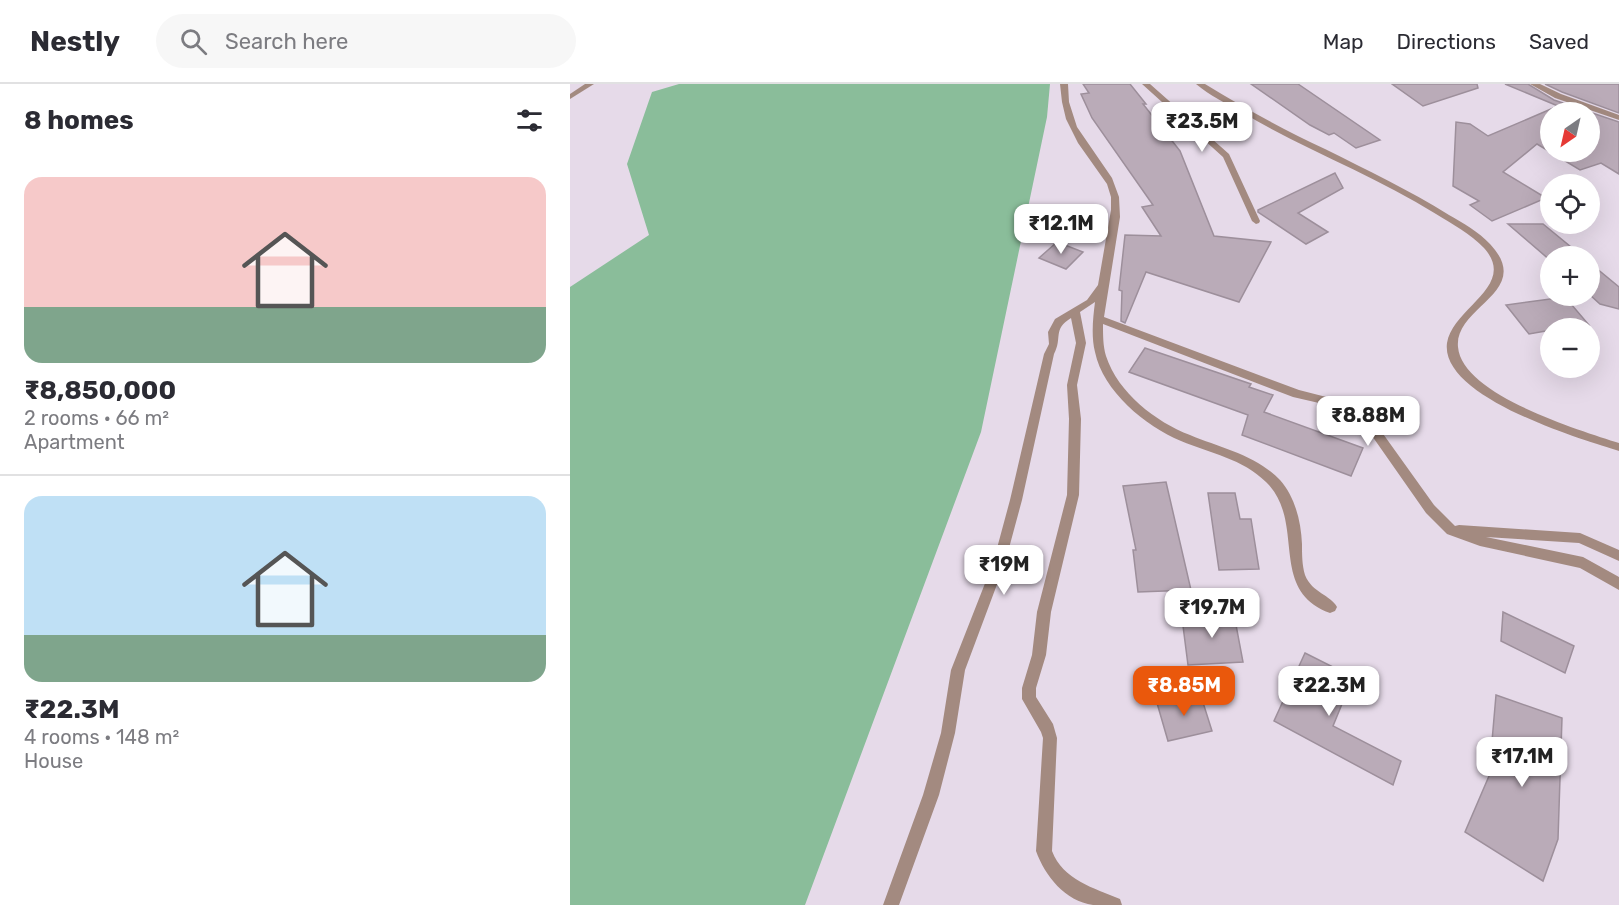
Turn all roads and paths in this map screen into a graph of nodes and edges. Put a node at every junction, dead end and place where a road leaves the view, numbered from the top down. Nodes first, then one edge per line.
1 (590, 84) edge
2 (1064, 84) edge
3 (1146, 84) edge
4 (1534, 84) edge
5 (1206, 85) edge
6 (570, 97) edge
7 (1619, 118) edge
8 (1256, 221) dead end
9 (1101, 287) junction
10 (1075, 311) junction
11 (1100, 318) junction
12 (1619, 447) edge
13 (1451, 530) junction
14 (1619, 556) edge
15 (1619, 584) edge
16 (1330, 607) dead end
17 (891, 905) edge
18 (1114, 905) edge

1 - 6 street
2 - 9 street
3 - 8 street
4 - 7 street
5 - 12 street
9 - 10 street
9 - 11 street
10 - 17 street
10 - 18 street
11 - 13 street
11 - 16 street
13 - 14 street
13 - 15 street

